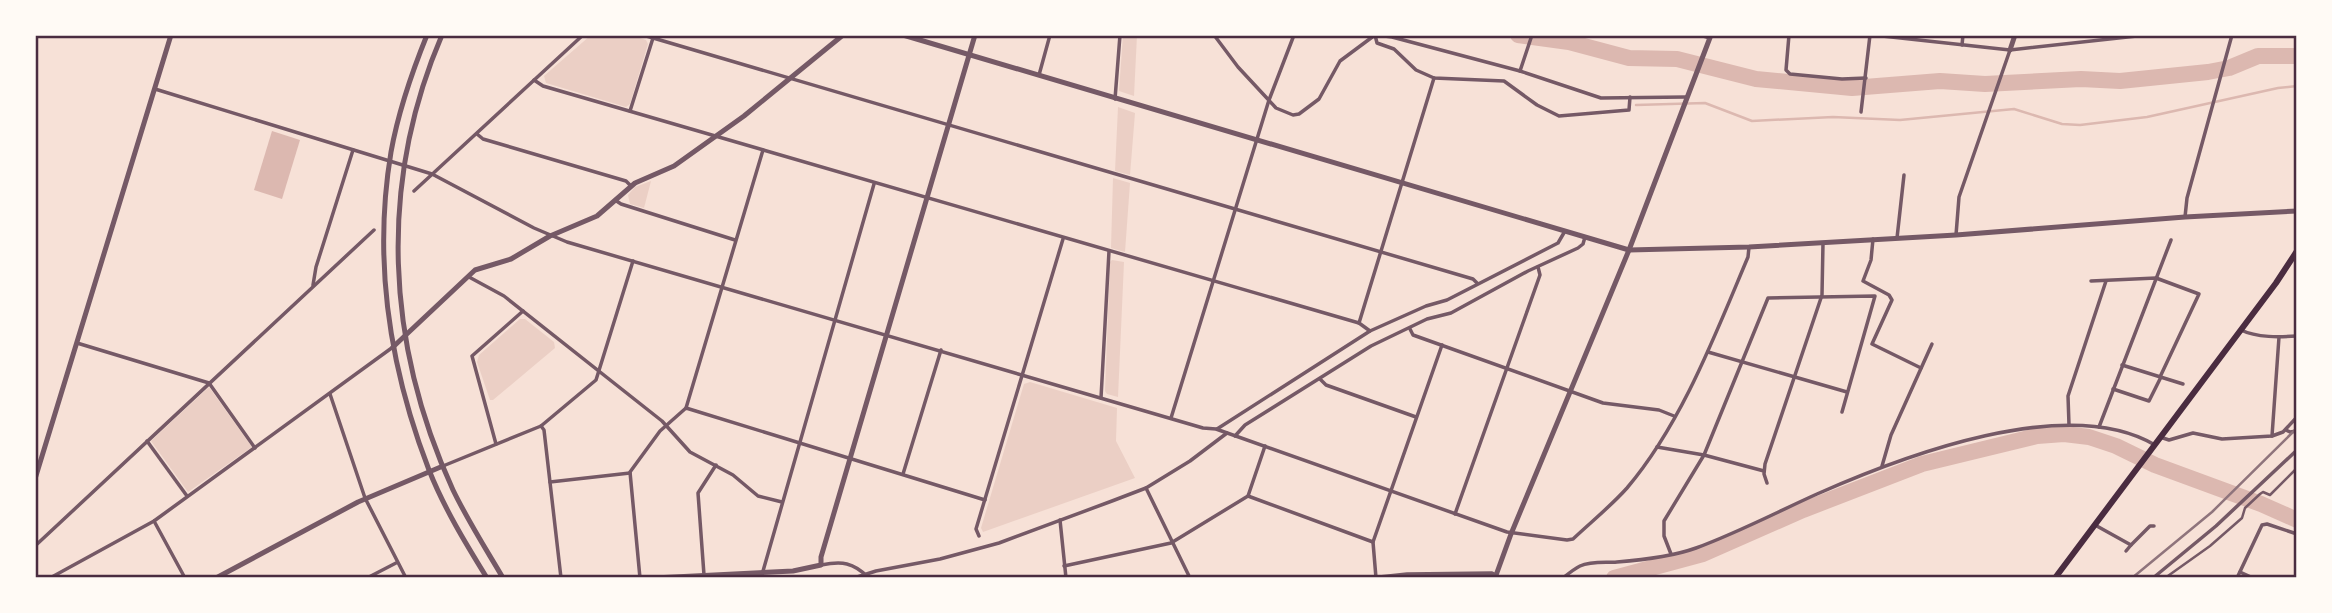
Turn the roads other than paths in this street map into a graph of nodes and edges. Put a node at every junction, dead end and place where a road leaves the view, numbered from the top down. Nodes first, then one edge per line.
1 (171, 35) edge
2 (427, 35) edge
3 (442, 35) edge
4 (583, 35) edge
5 (643, 35) edge
6 (843, 35) edge
7 (903, 35) edge
8 (975, 35) edge
9 (1050, 35) edge
10 (1120, 35) edge
11 (1214, 35) edge
12 (1294, 35) edge
13 (1377, 35) edge
14 (1410, 35) edge
15 (1532, 35) edge
16 (1700, 35) edge
17 (1789, 35) edge
18 (1872, 35) edge
19 (1963, 35) edge
20 (2015, 35) edge
21 (2087, 35) edge
22 (2146, 35) edge
23 (2232, 35) edge
24 (1388, 36) edge
25 (1711, 36) edge
26 (653, 38) junction
27 (1409, 41) junction
28 (2087, 41) junction
29 (1962, 45) junction
30 (1385, 46) junction
31 (2010, 50) junction
32 (969, 54) junction
33 (1520, 71) junction
34 (1039, 75) junction
35 (789, 78) junction
36 (1434, 78) junction
37 (1866, 78) junction
38 (534, 80) junction
39 (155, 89) junction
40 (1630, 97) junction
41 (1688, 97) junction
42 (1115, 99) junction
43 (1269, 100) junction
44 (630, 111) junction
45 (1861, 112) dead end
46 (948, 125) junction
47 (477, 134) junction
48 (715, 137) junction
49 (1257, 141) junction
50 (353, 149) junction
51 (764, 150) junction
52 (390, 161) junction
53 (403, 164) junction
54 (432, 174) junction
55 (1904, 175) dead end
56 (1403, 183) junction
57 (874, 184) junction
58 (631, 186) junction
59 (414, 191) dead end
60 (927, 198) junction
61 (615, 200) junction
62 (1236, 210) junction
63 (2297, 211) edge
64 (2185, 217) junction
65 (374, 230) dead end
66 (1565, 231) junction
67 (1956, 235) junction
68 (550, 236) junction
69 (1585, 237) junction
70 (1897, 238) junction
71 (1063, 239) junction
72 (1873, 239) junction
73 (736, 240) junction
74 (2171, 240) dead end
75 (1824, 242) junction
76 (1749, 247) junction
77 (1629, 250) junction
78 (1109, 251) junction
79 (2297, 251) edge
80 (1381, 252) junction
81 (633, 261) junction
82 (1538, 267) junction
83 (469, 276) junction
84 (2156, 278) junction
85 (2091, 281) dead end
86 (2106, 281) junction
87 (1213, 282) junction
88 (1477, 283) junction
89 (313, 285) junction
90 (723, 287) junction
91 (1822, 295) junction
92 (523, 311) junction
93 (834, 319) junction
94 (1359, 324) junction
95 (1410, 328) junction
96 (2241, 330) junction
97 (1370, 331) junction
98 (405, 334) junction
99 (886, 334) junction
100 (2297, 336) edge
101 (2279, 337) junction
102 (77, 343) junction
103 (1932, 344) dead end
104 (1441, 345) junction
105 (393, 347) junction
106 (941, 350) junction
107 (1708, 352) junction
108 (1743, 361) junction
109 (2122, 365) junction
110 (1507, 368) junction
111 (1921, 368) junction
112 (600, 373) junction
113 (1022, 376) junction
114 (1795, 376) junction
115 (2160, 377) junction
116 (1320, 379) junction
117 (209, 383) junction
118 (2183, 384) dead end
119 (2112, 389) junction
120 (1571, 392) junction
121 (1847, 392) junction
122 (330, 394) junction
123 (1101, 398) junction
124 (686, 408) junction
125 (1842, 412) dead end
126 (1674, 416) junction
127 (1416, 417) junction
128 (2297, 417) edge
129 (1171, 418) junction
130 (666, 425) junction
131 (2069, 425) junction
132 (541, 426) junction
133 (2099, 427) junction
134 (1216, 429) junction
135 (2286, 430) junction
136 (2297, 431) edge
137 (1227, 433) junction
138 (1235, 436) junction
139 (2272, 436) junction
140 (2160, 437) junction
141 (147, 441) junction
142 (799, 443) junction
143 (496, 444) junction
144 (2155, 444) junction
145 (1265, 446) junction
146 (1656, 447) junction
147 (255, 448) junction
148 (2297, 450) edge
149 (1704, 455) junction
150 (849, 458) junction
151 (716, 465) junction
152 (443, 466) junction
153 (1882, 466) junction
154 (2297, 468) edge
155 (429, 471) junction
156 (1764, 471) junction
157 (630, 473) junction
158 (903, 474) junction
159 (35, 479) edge
160 (550, 482) junction
161 (1767, 483) dead end
162 (1146, 488) junction
163 (1391, 491) junction
164 (187, 496) junction
165 (1248, 496) junction
166 (365, 498) junction
167 (985, 500) junction
168 (782, 502) junction
169 (1455, 514) junction
170 (1060, 520) junction
171 (155, 521) junction
172 (2095, 525) junction
173 (2154, 526) dead end
174 (1511, 534) junction
175 (2297, 534) edge
176 (979, 536) dead end
177 (1373, 542) junction
178 (1171, 543) junction
179 (2131, 545) junction
180 (35, 546) edge
181 (2126, 551) dead end
182 (1671, 554) junction
183 (396, 563) junction
184 (821, 565) junction
185 (1064, 566) junction
186 (2241, 572) junction
187 (704, 575) junction
188 (761, 575) edge
189 (868, 577) edge
190 (1496, 577) edge
191 (50, 578) edge
192 (185, 578) edge
193 (216, 578) edge
194 (368, 578) edge
195 (406, 578) edge
196 (487, 578) edge
197 (503, 578) edge
198 (561, 578) edge
199 (640, 578) edge
200 (654, 578) edge
201 (854, 578) edge
202 (1066, 578) edge
203 (1190, 578) edge
204 (1370, 578) edge
205 (1376, 578) edge
206 (1563, 578) edge
207 (2054, 578) edge
208 (2153, 578) edge
209 (2165, 578) edge
210 (2237, 578) edge
211 (2253, 578) edge

1 - 39 street
2 - 52 street
3 - 53 street
4 - 38 street
5 - 26 street
6 - 35 street
7 - 32 street
8 - 32 street
9 - 34 street
10 - 42 street
11 - 43 street
12 - 43 street
13 - 24 street
14 - 27 street
15 - 33 street
16 - 25 street
17 - 37 street
18 - 29 street
18 - 37 street
19 - 29 street
20 - 31 street
21 - 28 street
22 - 28 street
23 - 64 street
24 - 27 street
24 - 30 street
25 - 41 street
26 - 35 street
26 - 44 street
27 - 33 street
28 - 31 street
29 - 31 street
30 - 36 street
30 - 43 street
31 - 67 street
32 - 34 street
32 - 46 street
33 - 40 street
34 - 42 street
35 - 46 street
35 - 48 street
36 - 40 street
36 - 56 street
37 - 45 street
38 - 44 street
38 - 47 street
39 - 50 street
39 - 102 street
40 - 41 street
41 - 77 street
42 - 49 street
43 - 49 street
44 - 48 street
46 - 60 street
46 - 62 street
47 - 54 street
47 - 58 street
48 - 51 street
48 - 58 street
49 - 56 street
49 - 62 street
50 - 52 street
50 - 89 street
51 - 57 street
51 - 73 street
52 - 53 street
52 - 105 street
53 - 54 street
53 - 98 street
54 - 59 street
54 - 68 street
55 - 70 street
56 - 66 street
56 - 80 street
57 - 60 street
57 - 93 street
58 - 61 street
60 - 71 street
60 - 99 street
61 - 68 street
61 - 73 street
62 - 80 street
62 - 87 street
63 - 64 street
64 - 67 street
65 - 89 street
66 - 69 street
66 - 88 street
67 - 70 street
68 - 81 street
68 - 83 street
69 - 77 street
69 - 82 street
70 - 72 street
71 - 78 street
71 - 113 street
72 - 75 street
72 - 111 street
73 - 90 street
74 - 84 street
75 - 76 street
75 - 91 street
76 - 77 street
76 - 107 street
77 - 120 street
78 - 87 street
78 - 123 street
79 - 96 main road
80 - 88 street
80 - 94 street
81 - 90 street
81 - 112 street
82 - 95 street
82 - 110 street
83 - 92 street
83 - 98 street
84 - 86 street
84 - 109 street
84 - 115 street
85 - 86 street
86 - 131 street
87 - 94 street
87 - 129 street
88 - 97 street
89 - 117 street
90 - 93 street
90 - 124 street
91 - 108 street
91 - 114 street
91 - 121 street
92 - 112 street
92 - 143 street
93 - 99 street
93 - 142 street
94 - 97 street
95 - 104 street
95 - 116 street
96 - 101 street
96 - 140 main road
97 - 134 street
98 - 105 street
98 - 152 street
99 - 106 street
99 - 150 street
100 - 101 street
101 - 139 street
102 - 117 street
102 - 159 street
103 - 111 street
104 - 110 street
104 - 127 street
105 - 122 street
105 - 155 street
106 - 113 street
106 - 158 street
107 - 108 street
107 - 126 street
108 - 114 street
108 - 149 street
109 - 115 street
109 - 119 street
110 - 120 street
110 - 169 street
111 - 153 street
112 - 130 street
112 - 132 street
113 - 123 street
113 - 167 street
114 - 121 street
114 - 156 street
115 - 118 street
115 - 119 street
116 - 127 street
116 - 138 street
117 - 141 street
117 - 147 street
119 - 133 street
120 - 126 street
120 - 174 street
121 - 125 street
122 - 147 street
122 - 166 street
123 - 129 street
124 - 130 street
124 - 142 street
126 - 146 street
127 - 163 street
128 - 135 street
129 - 134 street
130 - 151 street
130 - 157 street
131 - 133 street
131 - 153 street
132 - 143 street
132 - 160 street
133 - 144 street
134 - 137 street
135 - 136 street
135 - 139 street
137 - 138 street
137 - 162 street
138 - 145 street
139 - 140 street
140 - 144 main road
141 - 164 street
141 - 180 street
142 - 150 street
142 - 168 street
143 - 152 street
144 - 172 main road
145 - 163 street
145 - 165 street
146 - 149 street
146 - 174 street
147 - 164 street
148 - 208 street
149 - 156 street
149 - 182 street
150 - 158 street
150 - 184 street
151 - 168 street
151 - 187 street
152 - 155 street
152 - 197 street
153 - 182 street
154 - 209 street
155 - 166 street
155 - 196 street
156 - 161 street
157 - 160 street
157 - 199 street
158 - 167 street
160 - 198 street
162 - 170 street
162 - 178 street
163 - 169 street
163 - 177 street
164 - 171 street
165 - 177 street
165 - 178 street
166 - 183 street
166 - 193 street
167 - 176 street
168 - 188 street
169 - 174 street
170 - 185 street
170 - 189 street
171 - 191 street
171 - 192 street
172 - 179 street
172 - 207 main road
173 - 179 street
174 - 190 street
175 - 186 street
177 - 205 street
178 - 185 street
178 - 203 street
179 - 181 street
182 - 206 street
183 - 194 street
183 - 195 street
184 - 188 street
184 - 189 street
185 - 202 street
186 - 210 street
186 - 211 street
187 - 188 street
187 - 200 street
189 - 201 street
190 - 205 street
204 - 205 street

